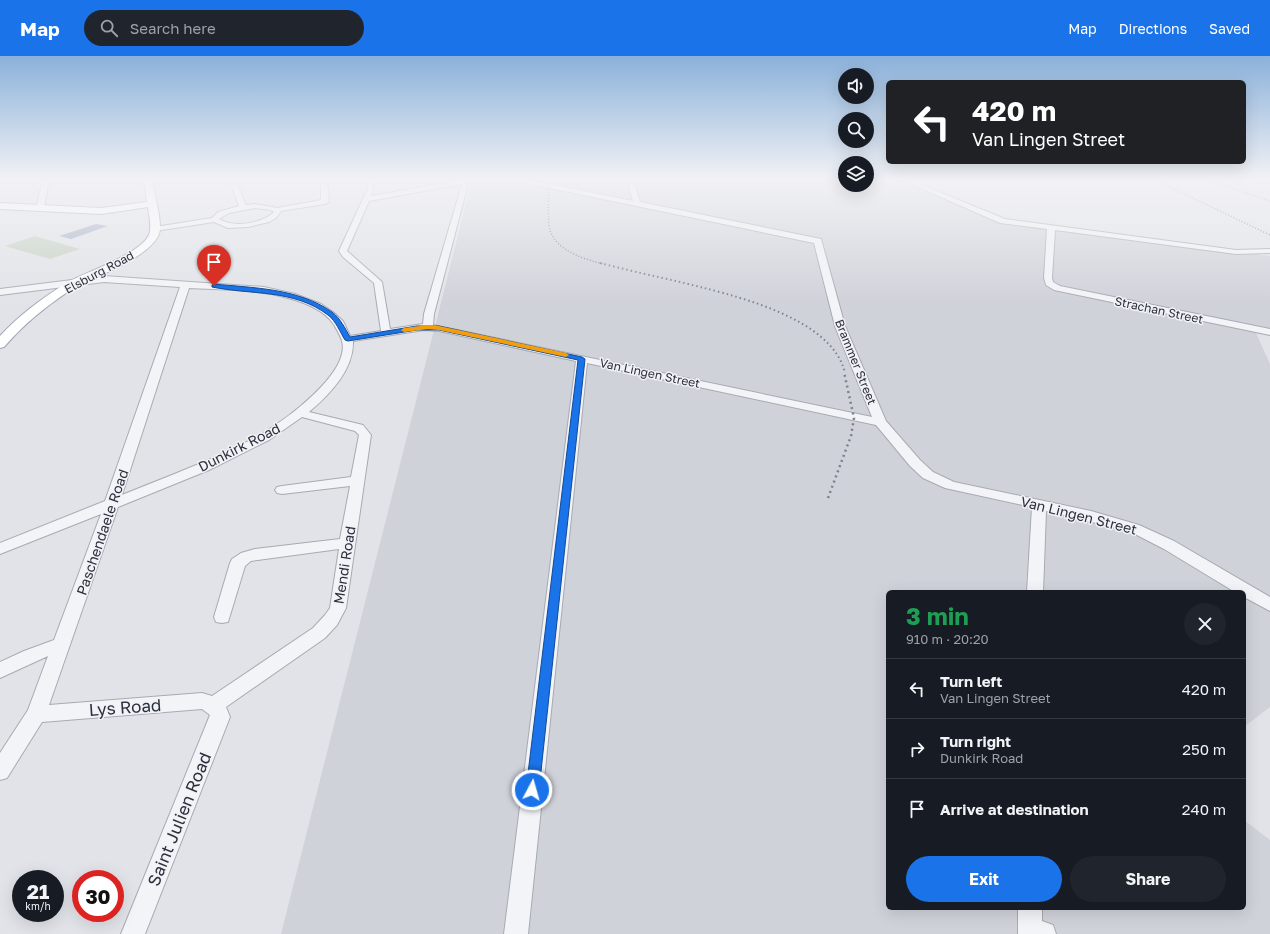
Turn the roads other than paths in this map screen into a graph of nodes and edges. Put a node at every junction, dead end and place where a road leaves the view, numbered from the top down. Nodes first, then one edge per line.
1 (154, 221) edge
2 (209, 221) edge
3 (216, 221) edge
4 (263, 221) edge
5 (356, 221) edge
6 (455, 221) edge
7 (720, 221) edge
8 (1005, 221) edge
9 (1051, 228) junction
10 (155, 229) junction
11 (1268, 251) dead end
12 (100, 276) junction
13 (76, 283) junction
14 (186, 284) junction
15 (0, 292) edge
16 (428, 327) junction
17 (1270, 332) edge
18 (386, 333) junction
19 (348, 339) junction
20 (0, 344) edge
21 (582, 359) junction
22 (300, 413) junction
23 (880, 422) junction
24 (922, 470) joint
25 (357, 481) junction
26 (282, 490) dead end
27 (111, 504) junction
28 (1039, 504) junction
29 (347, 543) junction
30 (0, 548) edge
31 (1035, 590) edge
32 (1244, 590) edge
33 (1246, 591) edge
34 (1270, 605) edge
35 (222, 617) dead end
36 (62, 645) junction
37 (0, 671) edge
38 (214, 705) junction
39 (36, 714) junction
40 (0, 771) edge
41 (133, 934) edge
42 (516, 934) edge

1 - 10 main road
2 - 10 street
3 - 4 street
5 - 18 street
6 - 16 street
7 - 23 street, Brammer Street
8 - 9 street
9 - 11 street
9 - 17 street, Strachan Street
10 - 12 main road, Elsburg Road
12 - 13 main road, Elsburg Road
12 - 14 street
13 - 15 street
13 - 20 main road, Elsburg Road
14 - 19 street
14 - 27 street, Paschendaele Road
16 - 18 street, Van Lingen Street
16 - 21 street, Van Lingen Street
18 - 19 street, Van Lingen Street
19 - 22 street, Dunkirk Road
21 - 23 street, Van Lingen Street
21 - 42 street
22 - 25 street, Mendi Road
22 - 27 street, Dunkirk Road
23 - 24 street, Brammer Street
24 - 28 street, Van Lingen Street
25 - 26 street
25 - 29 street, Mendi Road
27 - 30 street, Dunkirk Road
27 - 36 street, Paschendaele Road
28 - 31 street
28 - 32 street, Van Lingen Street
29 - 35 street
29 - 38 street, Mendi Road
33 - 34 street, Van Lingen Street
36 - 37 street
36 - 39 street, Paschendaele Road
38 - 39 street, Lys Road
38 - 41 street, Saint Julien Road
39 - 40 street, Paschendaele Road

